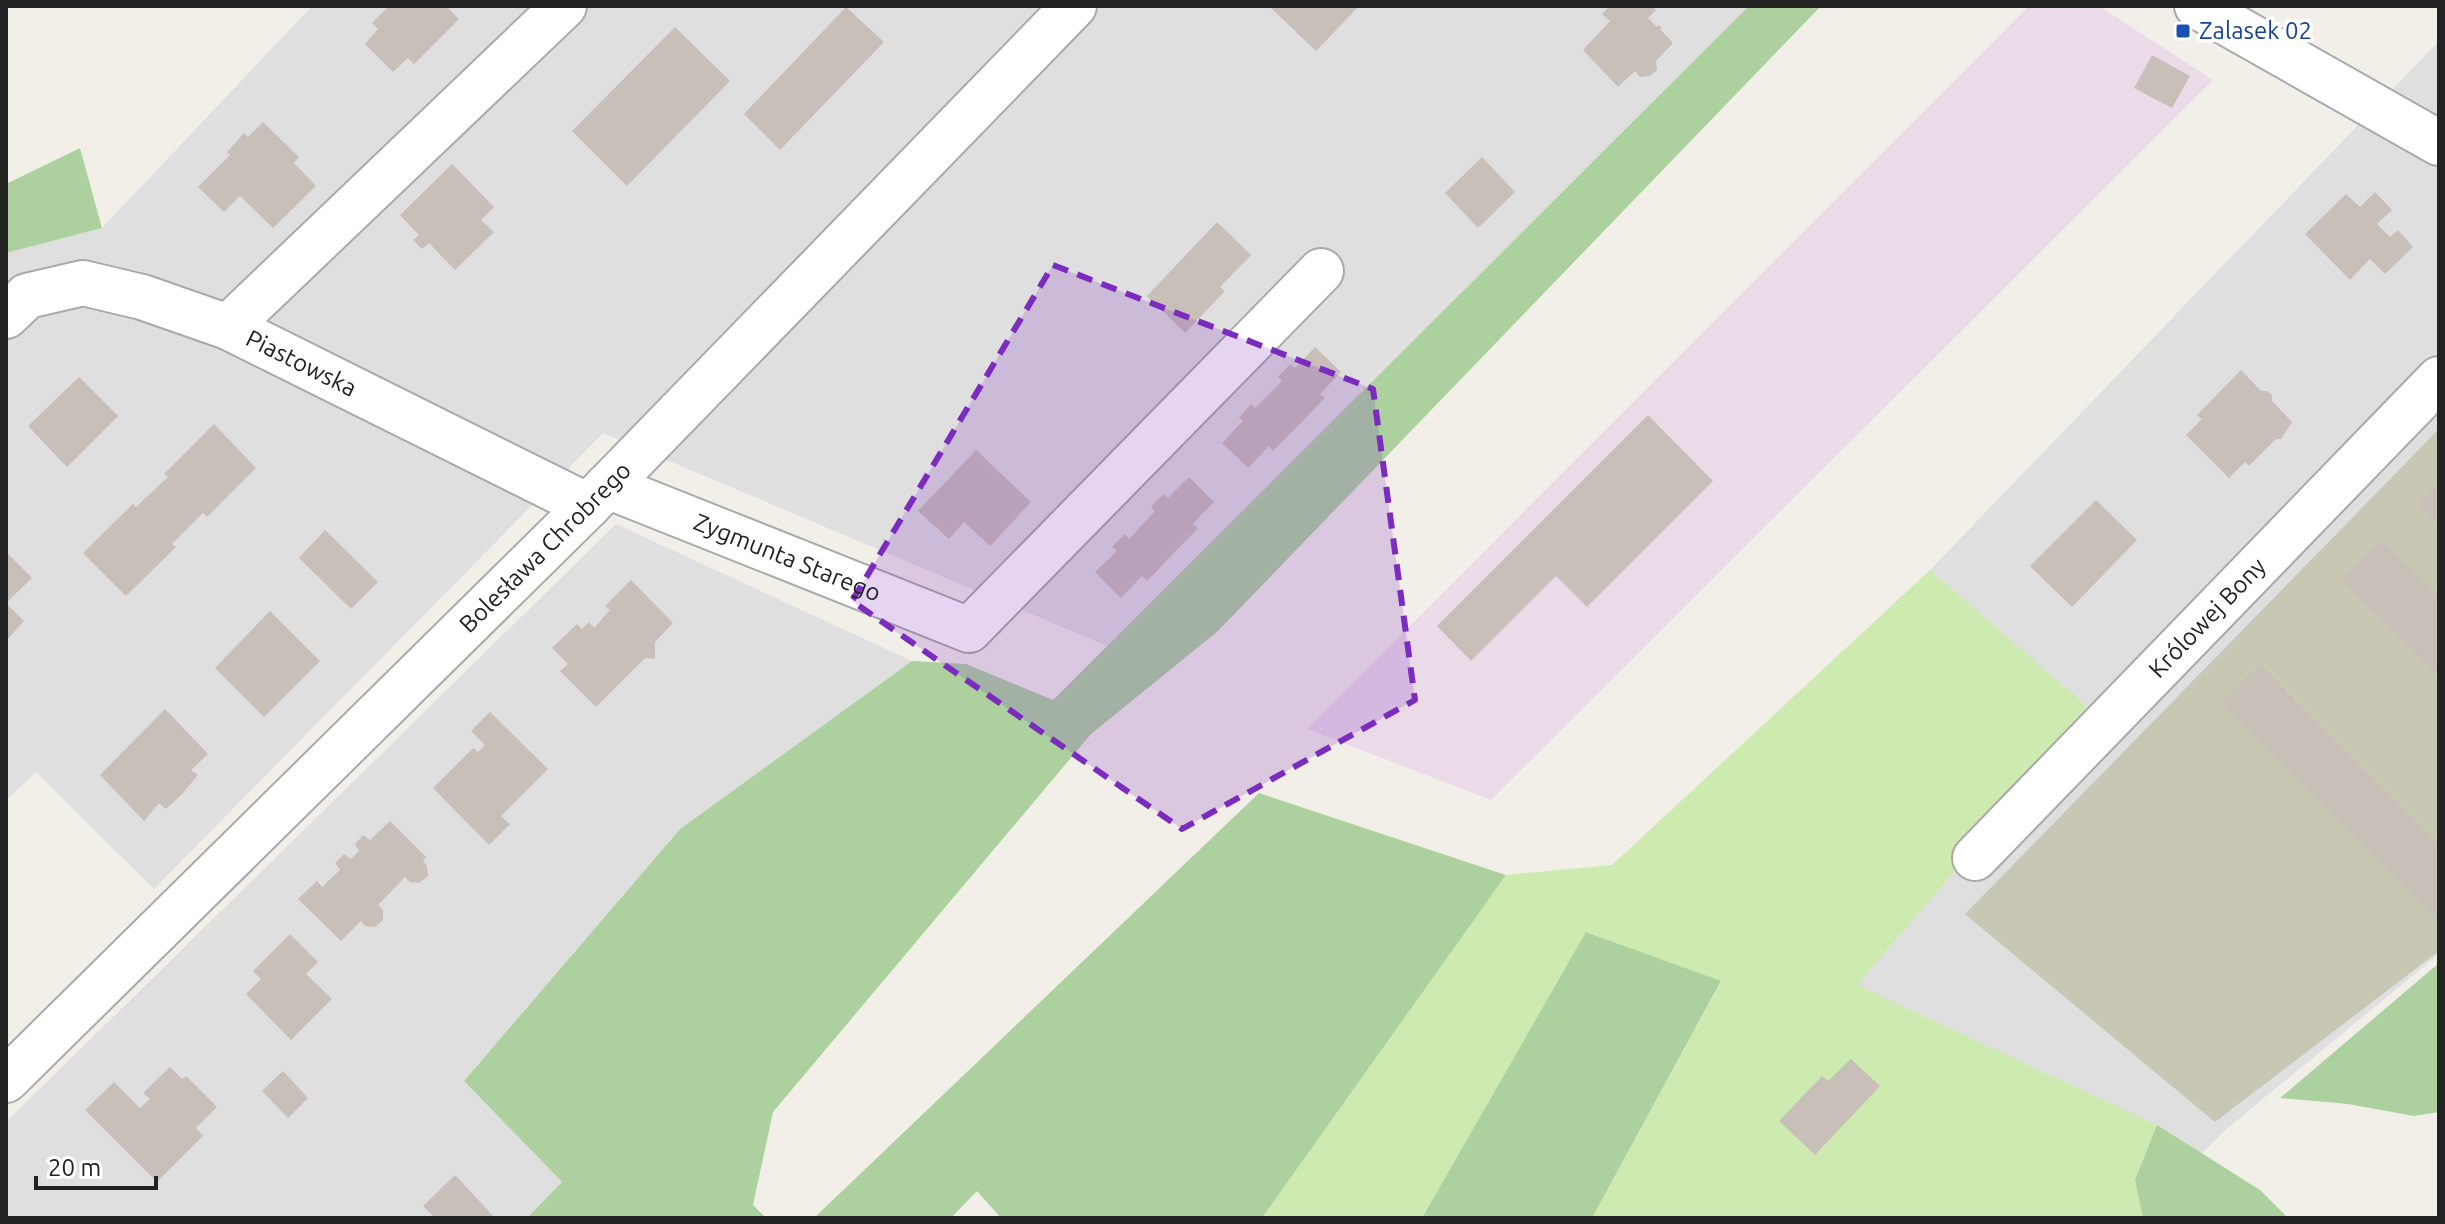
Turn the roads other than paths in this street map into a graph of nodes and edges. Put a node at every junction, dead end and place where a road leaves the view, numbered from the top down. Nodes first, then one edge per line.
1 (564, 6) edge
2 (1074, 6) edge
3 (2197, 6) edge
4 (2439, 143) edge
5 (1321, 271) dead end
6 (6, 316) edge
7 (228, 327) junction
8 (2439, 379) edge
9 (597, 496) junction
10 (1975, 858) dead end
11 (6, 1080) edge

1 - 7 street
2 - 9 street, Bolesława Chrobrego
3 - 4 street
5 - 9 street, Zygmunta Starego
6 - 7 street, Piastowska
7 - 9 street, Piastowska
8 - 10 street, Królowej Bony
9 - 11 street, Bolesława Chrobrego

